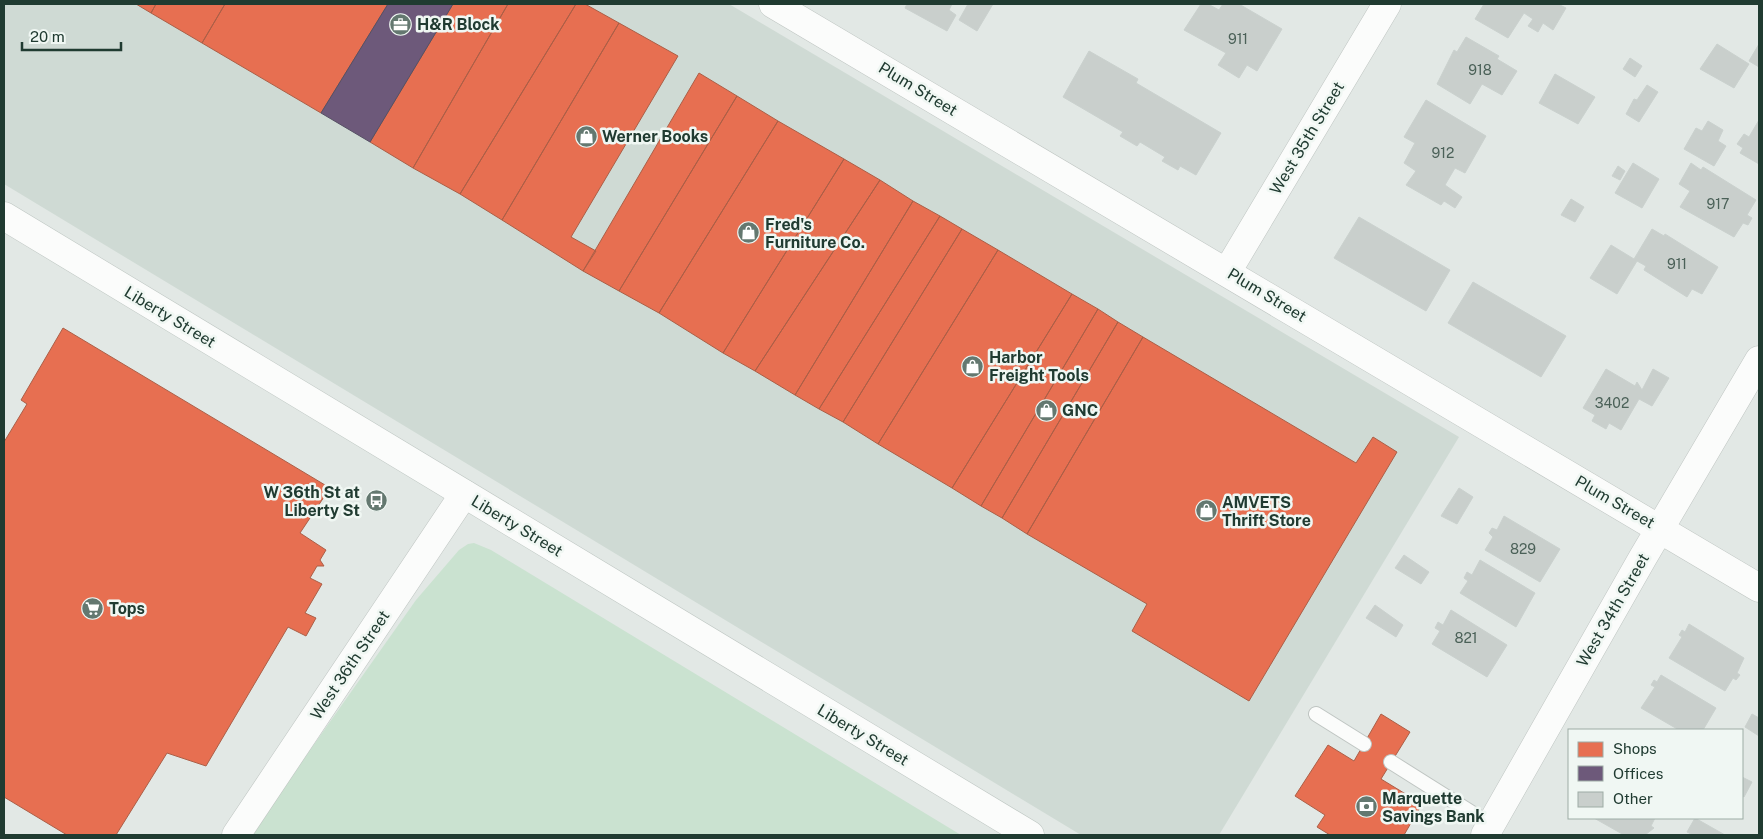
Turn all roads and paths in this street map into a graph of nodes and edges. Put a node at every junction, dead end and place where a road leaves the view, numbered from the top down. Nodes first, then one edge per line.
1 (773, 4) edge
2 (1387, 4) edge
3 (801, 11) edge
4 (4, 216) edge
5 (1227, 272) junction
6 (1759, 360) edge
7 (464, 494) junction
8 (1660, 528) junction
9 (1759, 588) edge
10 (1316, 714) dead end
11 (1364, 744) dead end
12 (1391, 762) dead end
13 (1488, 830) edge
14 (236, 835) edge
15 (1030, 835) edge

1 - 3 street, Plum Street
2 - 5 street, West 35th Street
3 - 5 street, Plum Street
4 - 7 street, Liberty Street
5 - 8 street, Plum Street
6 - 8 street, West 34th Street
7 - 14 street, West 36th Street
7 - 15 street, Liberty Street
8 - 9 street, Plum Street
8 - 13 street, West 34th Street
10 - 11 lane
12 - 13 lane

